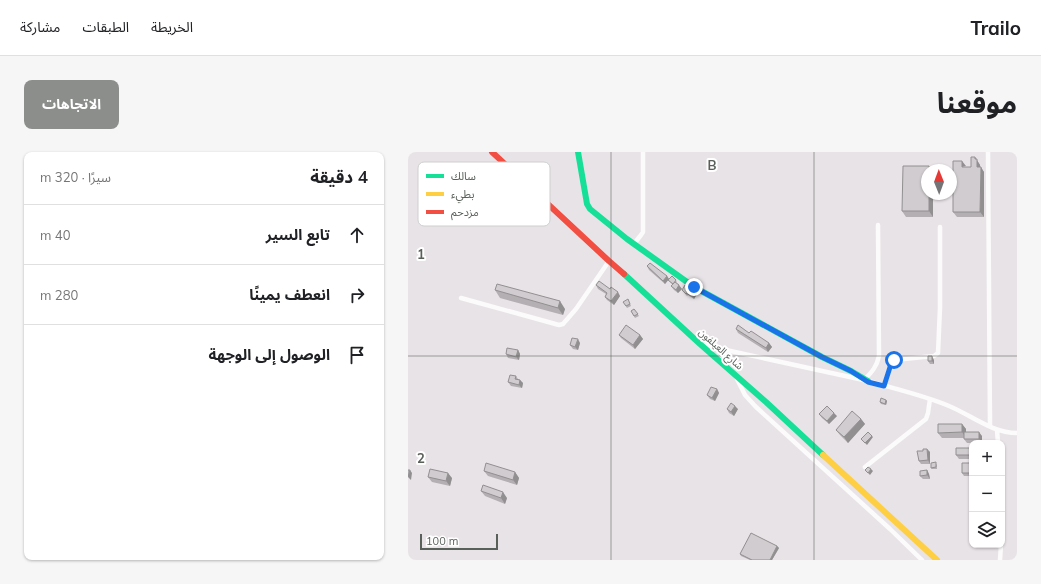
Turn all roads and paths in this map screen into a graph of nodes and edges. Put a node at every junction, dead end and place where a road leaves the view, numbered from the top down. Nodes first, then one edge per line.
1 (492, 152) edge
2 (578, 152) edge
3 (643, 152) edge
4 (988, 152) edge
5 (503, 162) edge
6 (550, 206) edge
7 (878, 225) dead end
8 (940, 227) dead end
9 (634, 244) junction
10 (609, 261) junction
11 (461, 298) dead end
12 (700, 344) junction
13 (736, 376) junction
14 (867, 380) junction
15 (884, 386) junction
16 (930, 399) junction
17 (990, 426) junction
18 (997, 430) junction
19 (1017, 433) edge
20 (998, 440) edge
21 (865, 467) dead end
22 (1001, 548) edge
23 (922, 560) edge
24 (937, 560) edge
25 (1000, 560) edge

1 - 5 main road, شارع العيلفون
2 - 9 main road
3 - 9 street
4 - 17 street
6 - 10 main road, شارع العيلفون
7 - 14 street
8 - 15 street
9 - 14 main road
10 - 11 street
10 - 12 main road, شارع العيلفون
12 - 13 main road, شارع العيلفون
12 - 14 street
13 - 23 street
13 - 24 main road, شارع العيلفون
14 - 15 street
15 - 16 street
16 - 17 street
16 - 21 street
17 - 18 street
18 - 19 street
18 - 20 street
22 - 25 street

